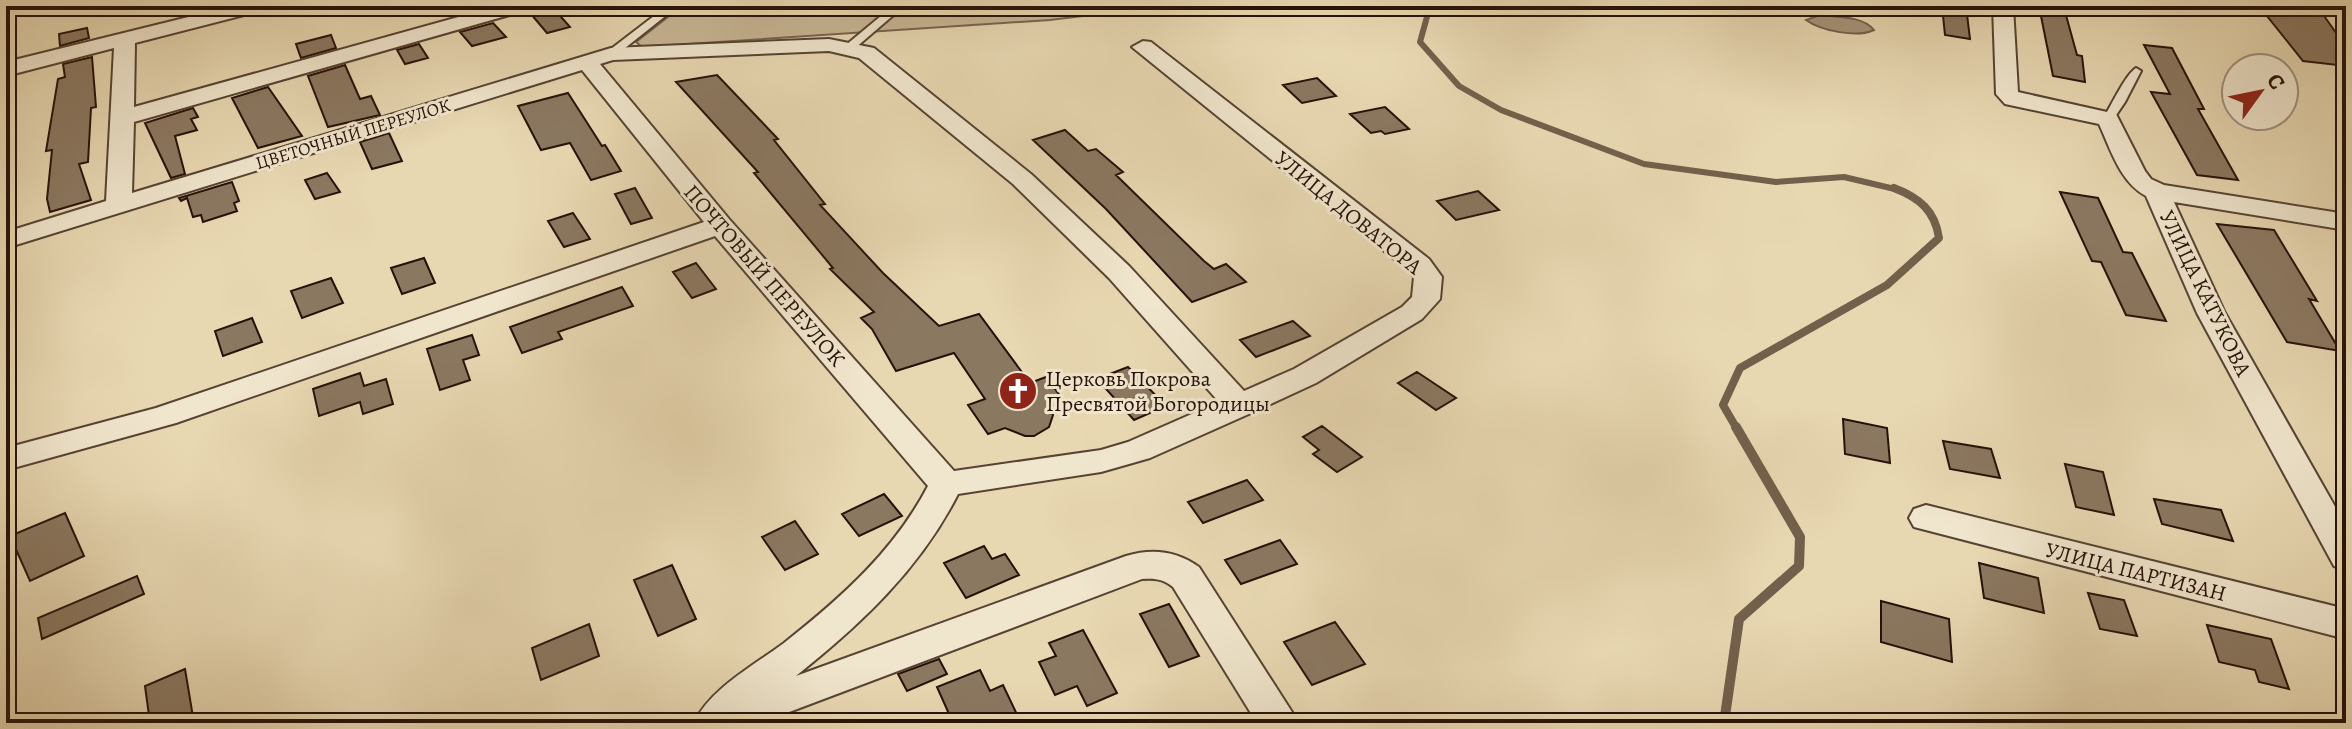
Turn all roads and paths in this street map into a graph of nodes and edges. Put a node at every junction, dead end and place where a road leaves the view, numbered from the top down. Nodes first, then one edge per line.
1 (257, 6) edge
2 (520, 6) edge
3 (673, 6) edge
4 (899, 6) edge
5 (2003, 6) edge
6 (125, 39) junction
7 (850, 47) junction
8 (1143, 47) dead end
9 (600, 58) junction
10 (6, 69) edge
11 (2136, 71) dead end
12 (122, 118) junction
13 (2108, 119) junction
14 (2157, 192) junction
15 (119, 204) junction
16 (2346, 222) edge
17 (720, 225) junction
18 (6, 240) edge
19 (1240, 406) junction
20 (6, 459) edge
21 (946, 484) junction
22 (1926, 518) dead end
23 (2346, 557) edge
24 (2346, 624) edge
25 (711, 723) edge
26 (1279, 723) edge

1 - 6 street
2 - 12 street
3 - 9 lane
4 - 7 lane
5 - 13 street
6 - 10 street
6 - 12 street
7 - 9 street, ЦВЕТОЧНЫЙ ПЕРЕУЛОК
7 - 19 street
8 - 19 street, УЛИЦА ДОВАТОРА
9 - 15 street, ЦВЕТОЧНЫЙ ПЕРЕУЛОК
9 - 17 street, ПОЧТОВЫЙ ПЕРЕУЛОК
11 - 13 lane
12 - 15 street
13 - 14 street, УЛИЦА КАТУКОВА
14 - 16 street
14 - 23 street, УЛИЦА КАТУКОВА
15 - 18 street, ЦВЕТОЧНЫЙ ПЕРЕУЛОК
17 - 20 street
17 - 21 street, ПОЧТОВЫЙ ПЕРЕУЛОК
19 - 21 street, УЛИЦА ДОВАТОРА
21 - 25 street
22 - 24 street, УЛИЦА ПАРТИЗАН
25 - 26 street

